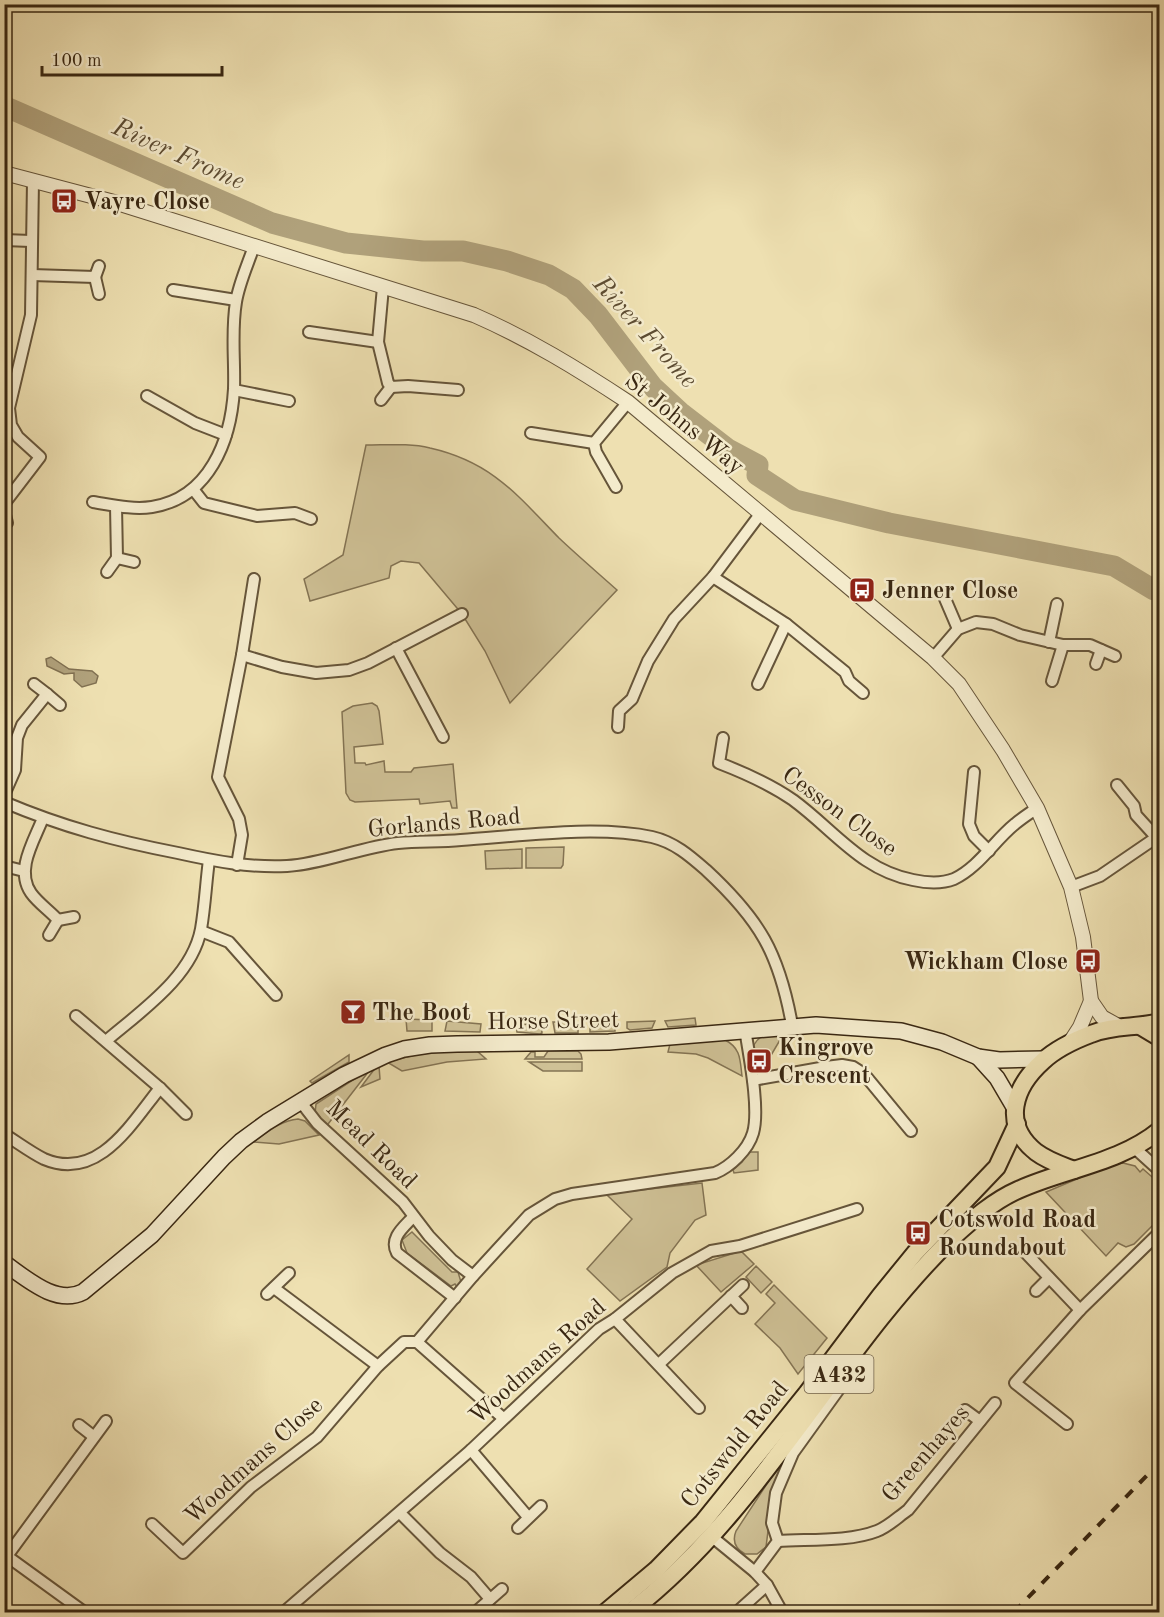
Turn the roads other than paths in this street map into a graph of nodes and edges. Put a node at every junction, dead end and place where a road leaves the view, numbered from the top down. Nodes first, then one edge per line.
1 (4, 173) edge
2 (33, 181) junction
3 (4, 240) edge
4 (31, 241) junction
5 (254, 246) junction
6 (99, 266) dead end
7 (32, 275) junction
8 (95, 277) junction
9 (383, 287) junction
10 (173, 290) dead end
11 (99, 294) dead end
12 (236, 300) junction
13 (309, 332) dead end
14 (378, 342) junction
15 (9, 387) edge
16 (391, 387) junction
17 (234, 390) junction
18 (458, 390) dead end
19 (147, 396) dead end
20 (289, 400) dead end
21 (381, 400) dead end
22 (628, 402) junction
23 (531, 433) dead end
24 (226, 435) junction
25 (594, 443) junction
26 (616, 487) dead end
27 (193, 489) junction
28 (93, 502) dead end
29 (4, 504) edge
30 (116, 506) junction
31 (4, 511) edge
32 (761, 513) junction
33 (311, 519) dead end
34 (7, 523) dead end
35 (117, 558) junction
36 (134, 562) dead end
37 (106, 572) dead end
38 (713, 578) junction
39 (254, 579) dead end
40 (943, 594) dead end
41 (1057, 604) dead end
42 (462, 614) dead end
43 (786, 624) junction
44 (958, 629) junction
45 (1049, 642) junction
46 (1063, 645) junction
47 (396, 648) junction
48 (1101, 650) junction
49 (242, 656) junction
50 (1115, 656) dead end
51 (933, 658) junction
52 (1096, 664) dead end
53 (1052, 681) dead end
54 (34, 684) dead end
55 (758, 684) dead end
56 (863, 693) dead end
57 (46, 694) junction
58 (60, 705) dead end
59 (618, 727) dead end
60 (443, 737) dead end
61 (723, 738) dead end
62 (974, 772) dead end
63 (1117, 785) dead end
64 (4, 795) edge
65 (4, 802) edge
66 (1037, 808) junction
67 (44, 818) junction
68 (1158, 836) edge
69 (989, 851) junction
70 (209, 860) junction
71 (237, 865) junction
72 (4, 866) edge
73 (24, 871) junction
74 (1071, 887) junction
75 (74, 917) dead end
76 (58, 920) junction
77 (201, 931) junction
78 (49, 936) dead end
79 (276, 995) dead end
80 (1091, 1000) junction
81 (76, 1016) dead end
82 (1160, 1022) edge
83 (792, 1025) junction
84 (1140, 1026) junction
85 (1120, 1027) junction
86 (745, 1029) junction
87 (1160, 1038) edge
88 (106, 1041) junction
89 (1068, 1044) junction
90 (978, 1057) junction
91 (1044, 1059) junction
92 (753, 1080) junction
93 (160, 1088) junction
94 (300, 1101) junction
95 (1014, 1107) junction
96 (186, 1114) dead end
97 (1017, 1124) junction
98 (1160, 1130) edge
99 (911, 1131) dead end
100 (4, 1134) edge
101 (1134, 1146) junction
102 (1074, 1170) junction
103 (1160, 1171) edge
104 (856, 1209) dead end
105 (414, 1216) junction
106 (1160, 1232) edge
107 (1023, 1250) dead end
108 (4, 1263) edge
109 (289, 1273) dead end
110 (472, 1276) junction
111 (1049, 1278) junction
112 (743, 1285) dead end
113 (1036, 1291) dead end
114 (731, 1296) junction
115 (455, 1298) junction
116 (742, 1308) dead end
117 (1080, 1310) junction
118 (615, 1319) junction
119 (417, 1342) junction
120 (659, 1364) junction
121 (378, 1366) junction
122 (847, 1378) dead end
123 (995, 1403) dead end
124 (699, 1408) dead end
125 (965, 1410) dead end
126 (503, 1418) junction
127 (106, 1421) dead end
128 (980, 1421) junction
129 (1067, 1424) dead end
130 (79, 1425) dead end
131 (93, 1436) junction
132 (471, 1450) junction
133 (541, 1506) dead end
134 (400, 1513) junction
135 (528, 1517) junction
136 (153, 1524) dead end
137 (518, 1528) dead end
138 (711, 1536) junction
139 (778, 1541) junction
140 (6, 1555) edge
141 (755, 1572) junction
142 (767, 1585) junction
143 (502, 1589) dead end
144 (489, 1599) junction
145 (478, 1610) dead end
146 (84, 1612) edge
147 (284, 1612) edge
148 (606, 1612) edge
149 (630, 1612) edge
150 (737, 1612) edge
151 (782, 1612) edge

1 - 2 street, St Johns Way
2 - 4 street
2 - 5 street, St Johns Way
3 - 4 street
4 - 7 street
5 - 9 street, St Johns Way
5 - 12 street
6 - 8 street
7 - 8 street
7 - 15 street
8 - 11 street
9 - 14 street
9 - 22 street, St Johns Way
10 - 12 street
12 - 17 street
13 - 14 street
14 - 16 street
15 - 29 street
16 - 18 street
16 - 21 street
17 - 20 street
17 - 24 street
19 - 24 street
22 - 25 street
22 - 32 street, St Johns Way
23 - 25 street
24 - 27 street
25 - 26 street
27 - 30 street
27 - 33 street
28 - 30 street
30 - 35 street
31 - 34 street
32 - 38 street
32 - 51 street, St Johns Way
35 - 36 street
35 - 37 street
38 - 43 street
38 - 59 street
39 - 49 street
40 - 44 street
41 - 45 street
42 - 47 street
43 - 55 street
43 - 56 street
44 - 45 street
44 - 51 street
45 - 46 street
46 - 48 street
46 - 53 street
47 - 49 street
47 - 60 street
48 - 50 street
48 - 52 street
49 - 71 street
51 - 66 street, St Johns Way
54 - 57 street
57 - 58 street
57 - 64 street
61 - 69 street, Cesson Close
62 - 69 street
63 - 68 street
65 - 67 street, Gorlands Road
66 - 69 street, Cesson Close
66 - 74 street, St Johns Way
67 - 70 street, Gorlands Road
67 - 73 street
68 - 74 street
70 - 71 street, Gorlands Road
70 - 77 street
71 - 83 street, Gorlands Road
72 - 73 street
73 - 76 street
74 - 80 street, St Johns Way
75 - 76 street
76 - 78 street
77 - 79 street
77 - 88 street
80 - 85 street
80 - 89 street, St Johns Way
81 - 88 street
82 - 84 main road
83 - 86 main road, Horse Street
83 - 90 main road, Horse Street
84 - 85 main road
84 - 87 main road
85 - 89 main road
86 - 92 street
86 - 94 main road, Horse Street
88 - 93 street
89 - 91 main road
90 - 91 main road, Horse Street
90 - 95 main road, Horse Street
91 - 95 main road
92 - 99 street
92 - 110 street
93 - 96 street
93 - 100 street
94 - 105 street, Mead Road
94 - 108 main road, Horse Street
95 - 97 main road
97 - 102 main road
97 - 148 main road, Cotswold Road / A432
98 - 101 main road, A432
101 - 102 main road, A432
101 - 103 street
102 - 138 main road, Cotswold Road / A432
104 - 118 street, Woodmans Road
105 - 110 street, Mead Road
105 - 115 street, Mead Road
106 - 117 street
107 - 111 street
109 - 121 street
110 - 115 street
111 - 113 street
111 - 117 street
112 - 114 street
114 - 116 street
114 - 120 street
115 - 119 street
117 - 129 street
118 - 120 street
118 - 126 street, Woodmans Road
119 - 121 street, Woodmans Close
119 - 126 street
120 - 124 street
121 - 136 street, Woodmans Close
122 - 139 street, Cotswold Road
123 - 128 street, Greenhayes
125 - 128 street
126 - 132 street, Woodmans Road
127 - 131 street
128 - 139 street, Greenhayes
130 - 131 street
131 - 140 street
132 - 134 street, Woodmans Road
132 - 135 street
133 - 135 street
134 - 144 street
134 - 147 street, Woodmans Road
135 - 137 street
138 - 141 street
138 - 149 main road, Cotswold Road / A432
139 - 141 street
140 - 146 street
141 - 142 street
142 - 150 street
142 - 151 street
143 - 144 street
144 - 145 street

